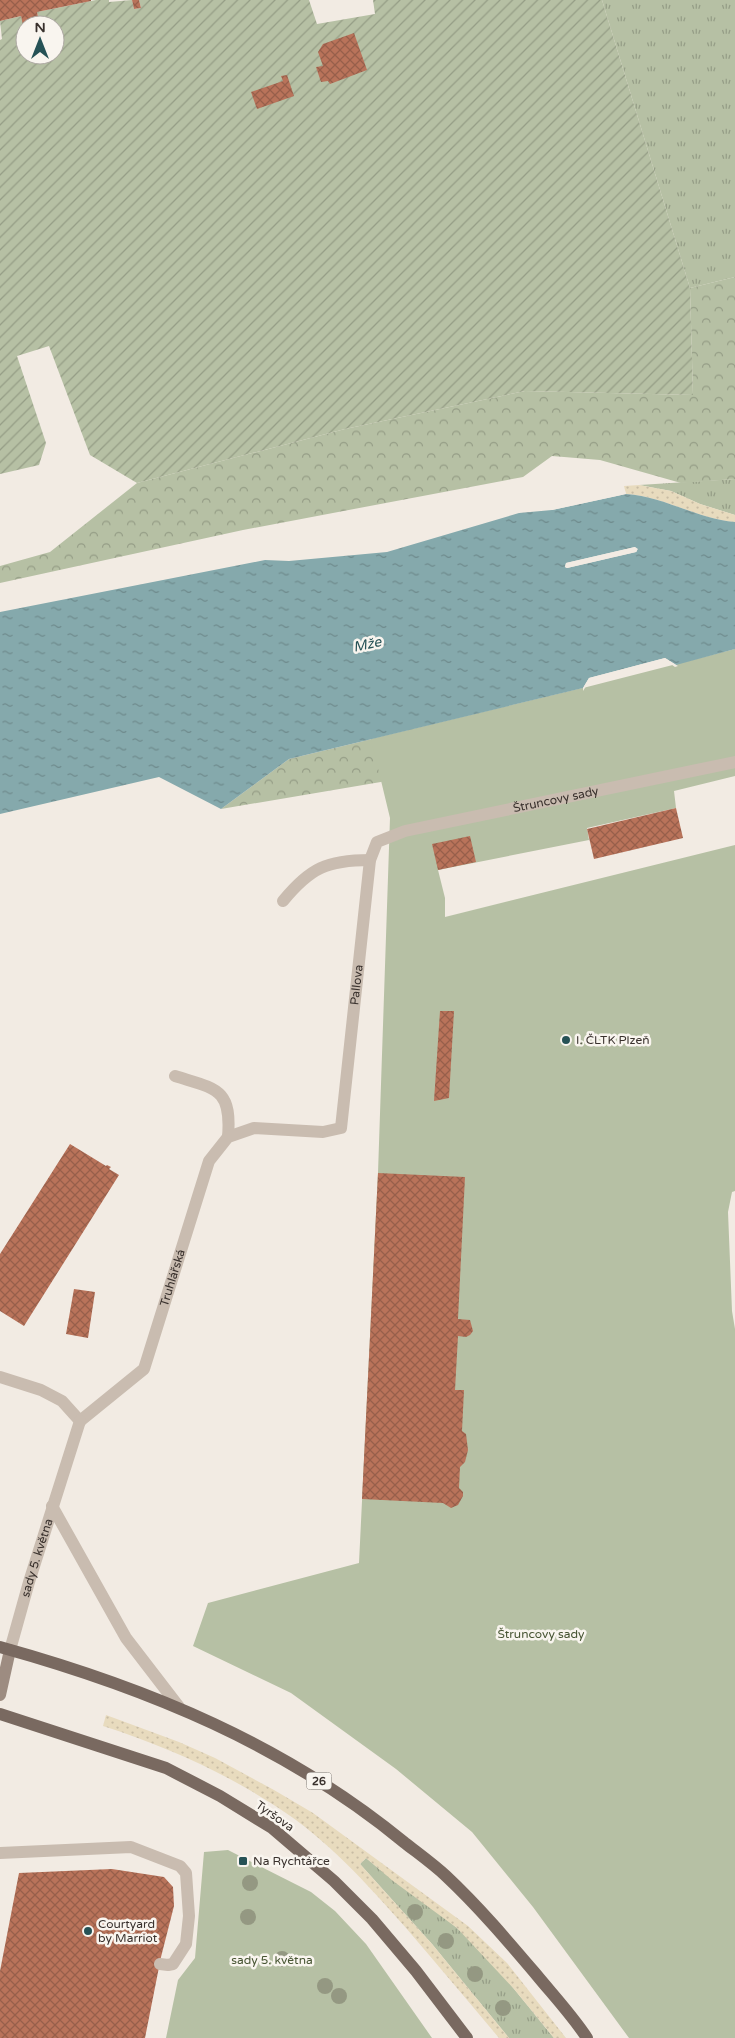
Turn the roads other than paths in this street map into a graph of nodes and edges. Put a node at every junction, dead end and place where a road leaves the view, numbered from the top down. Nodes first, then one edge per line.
1 (735, 762) edge
2 (377, 842) joint
3 (370, 860) junction
4 (283, 902) dead end
5 (175, 1076) dead end
6 (228, 1137) junction
7 (0, 1377) edge
8 (80, 1421) junction
9 (52, 1506) junction
10 (5, 1649) edge
11 (0, 1695) edge
12 (179, 1708) junction
13 (0, 1714) edge
14 (0, 1853) edge
15 (160, 1964) dead end
16 (467, 2038) edge
17 (587, 2038) edge

1 - 2 street, Štruncovy sady
2 - 3 street, Pallova
3 - 4 street
3 - 6 street, Pallova
5 - 6 street
6 - 8 street, Truhlářská
7 - 8 street
8 - 9 street, sady 5. května
9 - 10 street, sady 5. května
9 - 12 street
10 - 11 street, sady 5. května
10 - 12 main road, 26
12 - 17 main road, 26
13 - 16 main road, Tyršova
14 - 15 street

